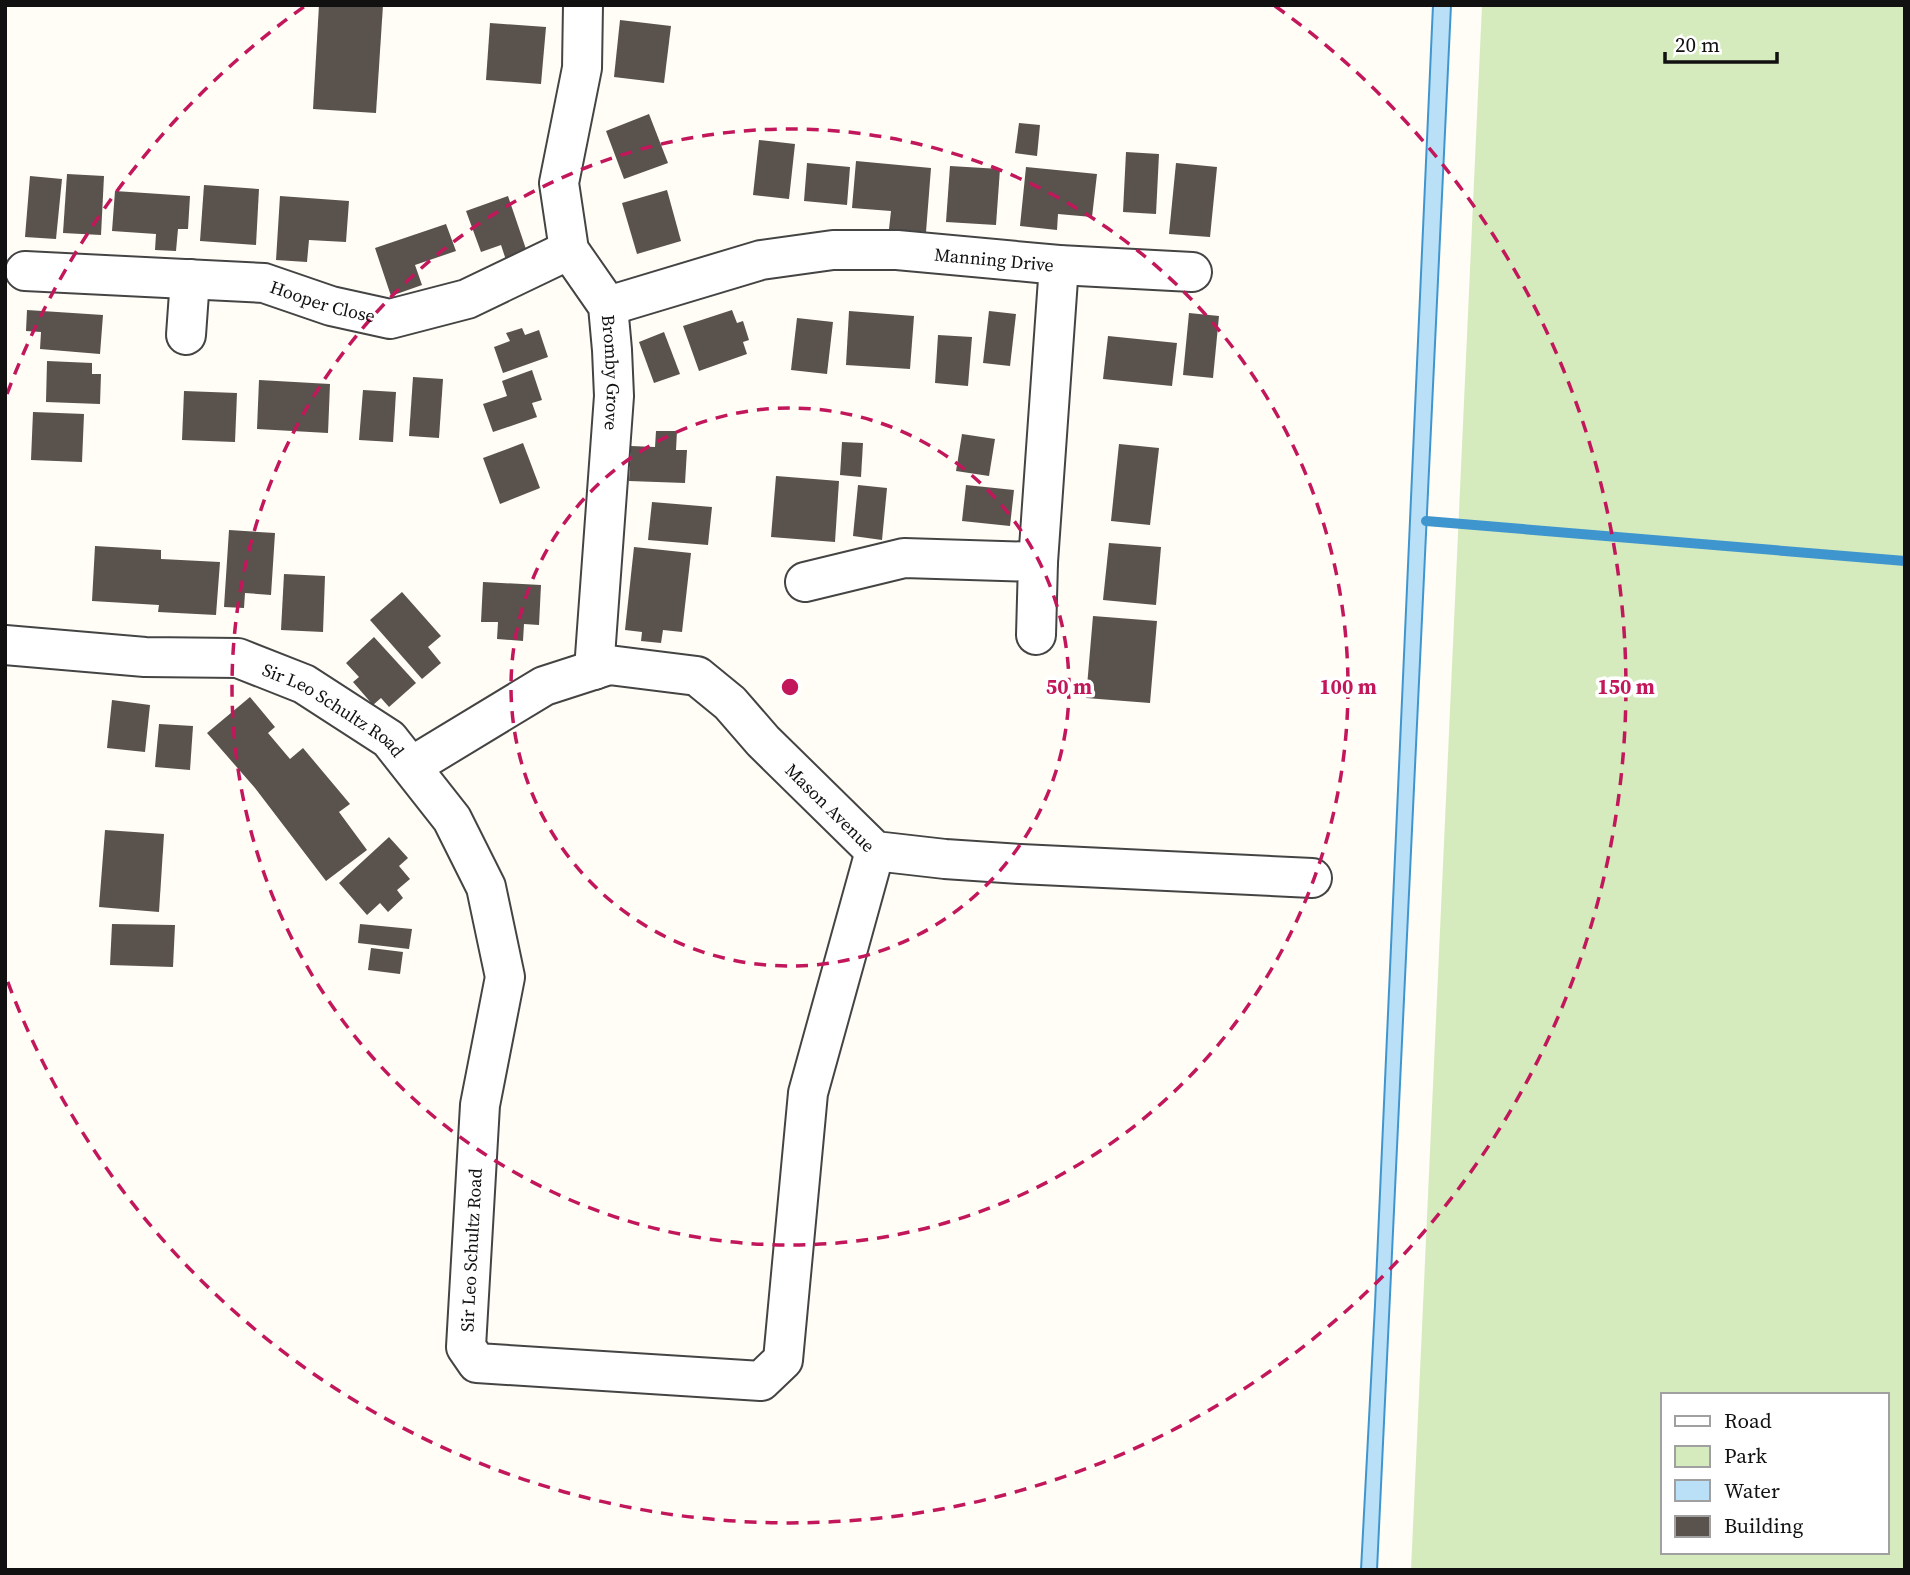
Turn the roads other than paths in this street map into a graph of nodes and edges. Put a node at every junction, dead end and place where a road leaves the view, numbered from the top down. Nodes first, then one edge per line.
1 (583, 5) edge
2 (569, 250) junction
3 (1059, 265) junction
4 (26, 271) dead end
5 (1192, 272) dead end
6 (190, 279) junction
7 (608, 306) junction
8 (186, 335) dead end
9 (1038, 562) junction
10 (805, 582) dead end
11 (1036, 635) dead end
12 (5, 645) edge
13 (594, 670) junction
14 (412, 766) junction
15 (875, 851) junction
16 (1312, 878) dead end

1 - 2 street, Bromby Grove
2 - 6 street, Hooper Close
2 - 7 street, Bromby Grove
3 - 5 street
3 - 7 street, Manning Drive
3 - 9 street, Manning Drive
4 - 6 street, Hooper Close
6 - 8 street
7 - 13 street, Bromby Grove
9 - 10 street
9 - 11 street, Manning Drive
12 - 14 street, Sir Leo Schultz Road
13 - 14 street, Mason Avenue
13 - 15 street, Mason Avenue
14 - 15 street, Sir Leo Schultz Road
15 - 16 street, Mason Avenue

